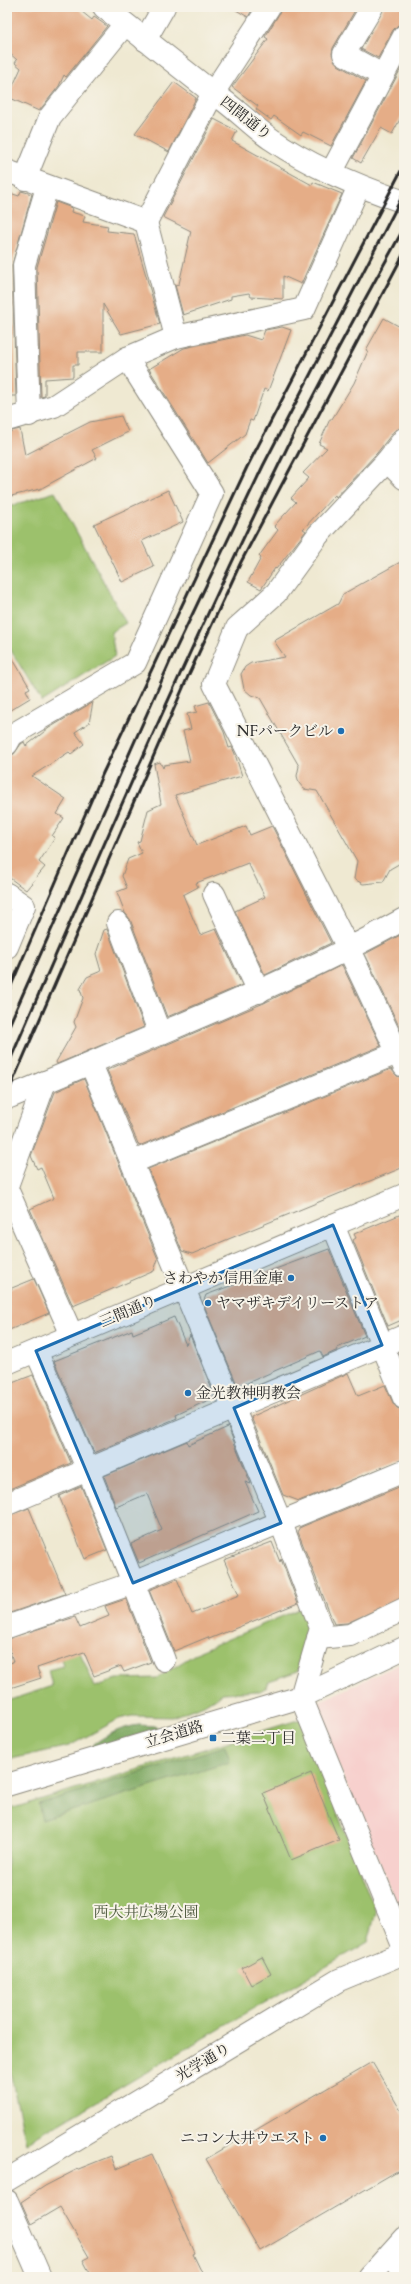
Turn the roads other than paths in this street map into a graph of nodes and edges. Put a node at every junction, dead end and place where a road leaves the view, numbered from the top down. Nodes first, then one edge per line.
1 (104, 7) edge
2 (164, 7) edge
3 (269, 7) edge
4 (372, 7) edge
5 (125, 24) junction
6 (404, 36) edge
7 (145, 40) junction
8 (382, 75) junction
9 (213, 93) junction
10 (331, 173) junction
11 (16, 175) edge
12 (359, 186) junction
13 (47, 187) junction
14 (404, 202) edge
15 (146, 222) junction
16 (176, 337) junction
17 (127, 358) junction
18 (29, 415) junction
19 (7, 420) edge
20 (404, 439) edge
21 (387, 461) junction
22 (404, 478) edge
23 (7, 744) edge
24 (7, 894) edge
25 (214, 894) dead end
26 (404, 919) edge
27 (118, 923) dead end
28 (7, 947) edge
29 (349, 950) junction
30 (259, 992) junction
31 (160, 1034) junction
32 (401, 1059) edge
33 (91, 1064) junction
34 (45, 1082) junction
35 (7, 1098) edge
36 (133, 1162) junction
37 (7, 1186) edge
38 (7, 1189) edge
39 (404, 1194) edge
40 (333, 1225) junction
41 (185, 1287) junction
42 (72, 1335) junction
43 (404, 1336) edge
44 (382, 1345) junction
45 (36, 1350) junction
46 (7, 1363) edge
47 (404, 1398) edge
48 (234, 1408) junction
49 (88, 1470) junction
50 (404, 1471) edge
51 (7, 1504) edge
52 (281, 1522) junction
53 (133, 1583) junction
54 (404, 1609) edge
55 (7, 1627) edge
56 (318, 1638) junction
57 (404, 1648) edge
58 (164, 1660) dead end
59 (301, 1696) junction
60 (7, 1785) edge
61 (404, 1948) edge
62 (404, 1954) edge
63 (7, 2180) edge
64 (7, 2201) edge
65 (398, 2245) edge
66 (404, 2273) edge
67 (40, 2277) edge
68 (370, 2277) edge

1 - 5 street, 四間通り
2 - 7 street
3 - 9 street
4 - 8 street
5 - 7 street, 四間通り
5 - 11 street
6 - 8 street
7 - 9 street, 四間通り
8 - 10 street
9 - 10 street, 四間通り
9 - 15 street
10 - 12 street, 四間通り
11 - 13 street
12 - 14 street, 四間通り
12 - 16 street
13 - 15 street
13 - 18 street
15 - 16 street
16 - 17 street
17 - 18 street
17 - 23 street
18 - 19 street
20 - 21 street
21 - 22 street
21 - 29 street
24 - 28 street
25 - 30 street
26 - 29 street
27 - 31 street
29 - 30 street
29 - 32 street
30 - 31 street
31 - 33 street
32 - 36 street
33 - 34 street
33 - 36 street
34 - 35 street
34 - 37 street
36 - 41 street
38 - 42 street
39 - 40 street, 三間通り
40 - 41 street, 三間通り
40 - 44 street
41 - 42 street, 三間通り
41 - 48 street
42 - 45 street, 三間通り
43 - 44 street
44 - 47 street
44 - 48 street
45 - 46 street, 三間通り
45 - 49 street
48 - 49 street
48 - 52 street
49 - 51 street
49 - 53 street
50 - 52 street
52 - 53 street
52 - 56 street
53 - 55 street
53 - 58 street
54 - 56 street
56 - 59 street
57 - 59 street, 立会道路
59 - 60 street, 立会道路
59 - 61 street
62 - 63 street, 光学通り
64 - 67 street
65 - 66 street
65 - 68 street

